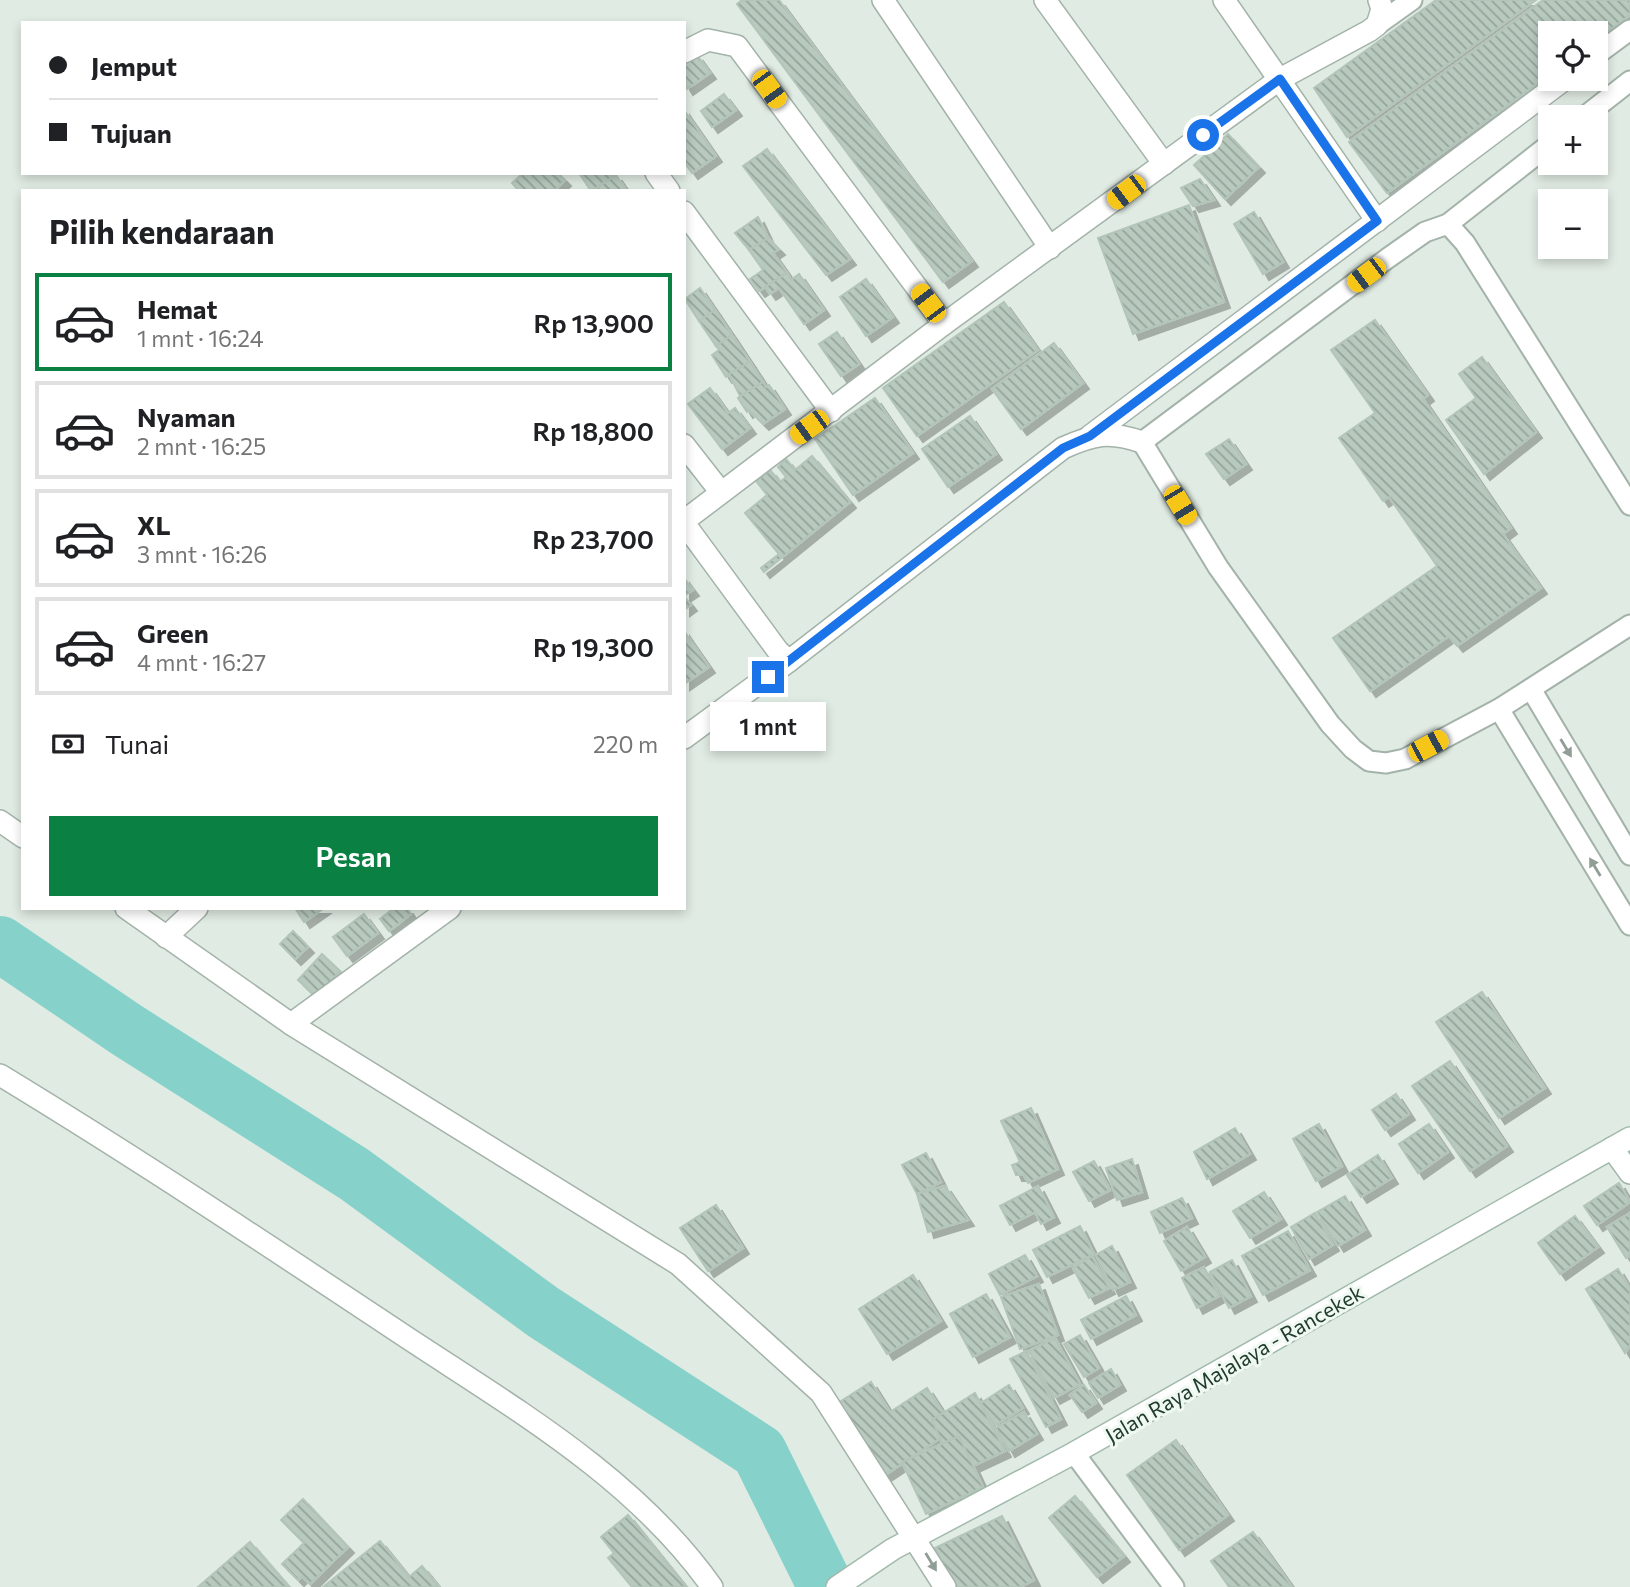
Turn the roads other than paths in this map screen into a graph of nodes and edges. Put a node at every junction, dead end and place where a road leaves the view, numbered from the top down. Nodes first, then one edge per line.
1 (883, 0) edge
2 (1045, 0) edge
3 (1224, 0) edge
4 (1378, 0) edge
5 (1412, 0) edge
6 (1377, 25) junction
7 (1630, 30) edge
8 (1608, 46) edge
9 (686, 51) edge
10 (1280, 79) junction
11 (1630, 81) edge
12 (1548, 91) edge
13 (1599, 105) edge
14 (1538, 153) edge
15 (1164, 164) junction
16 (686, 215) edge
17 (1377, 221) junction
18 (1448, 224) junction
19 (1050, 248) junction
20 (944, 324) junction
21 (831, 411) junction
22 (1090, 436) junction
23 (1142, 442) junction
24 (686, 448) edge
25 (720, 491) junction
26 (1630, 505) edge
27 (686, 520) edge
28 (686, 525) edge
29 (1630, 625) edge
30 (789, 661) junction
31 (1531, 689) junction
32 (1499, 709) junction
33 (686, 737) edge
34 (0, 821) edge
35 (21, 836) edge
36 (1630, 855) edge
37 (129, 910) edge
38 (195, 910) edge
39 (447, 910) edge
40 (1630, 925) edge
41 (166, 937) junction
42 (291, 1024) junction
43 (0, 1075) edge
44 (1621, 1143) edge
45 (1630, 1173) edge
46 (1074, 1453) junction
47 (916, 1537) junction
48 (712, 1587) edge
49 (838, 1587) edge
50 (945, 1587) edge
51 (1174, 1587) edge

1 - 19 street
2 - 15 street
3 - 10 street
4 - 6 street
5 - 6 lane
6 - 10 street
7 - 8 lane
9 - 20 street
10 - 15 street
10 - 17 street
11 - 13 lane
12 - 17 street
14 - 18 lane
15 - 19 street
16 - 21 street
17 - 22 street
18 - 23 lane
18 - 26 lane
19 - 20 street
20 - 21 street
21 - 25 street
22 - 23 street
22 - 30 street
23 - 32 lane
24 - 25 street
25 - 27 street
28 - 30 street
29 - 31 lane
30 - 33 street
31 - 32 lane
31 -> 36 lane
40 -> 32 lane
34 - 35 street
37 - 41 street
38 - 41 street
39 - 42 street
41 - 42 street
42 - 47 street
43 - 48 street
44 - 45 street
44 - 46 street, Jalan Raya Majalaya - Rancekek
46 - 47 street, Jalan Raya Majalaya - Rancekek
46 - 51 lane
47 - 49 street, Jalan Raya Majalaya - Rancekek
47 -> 50 street

